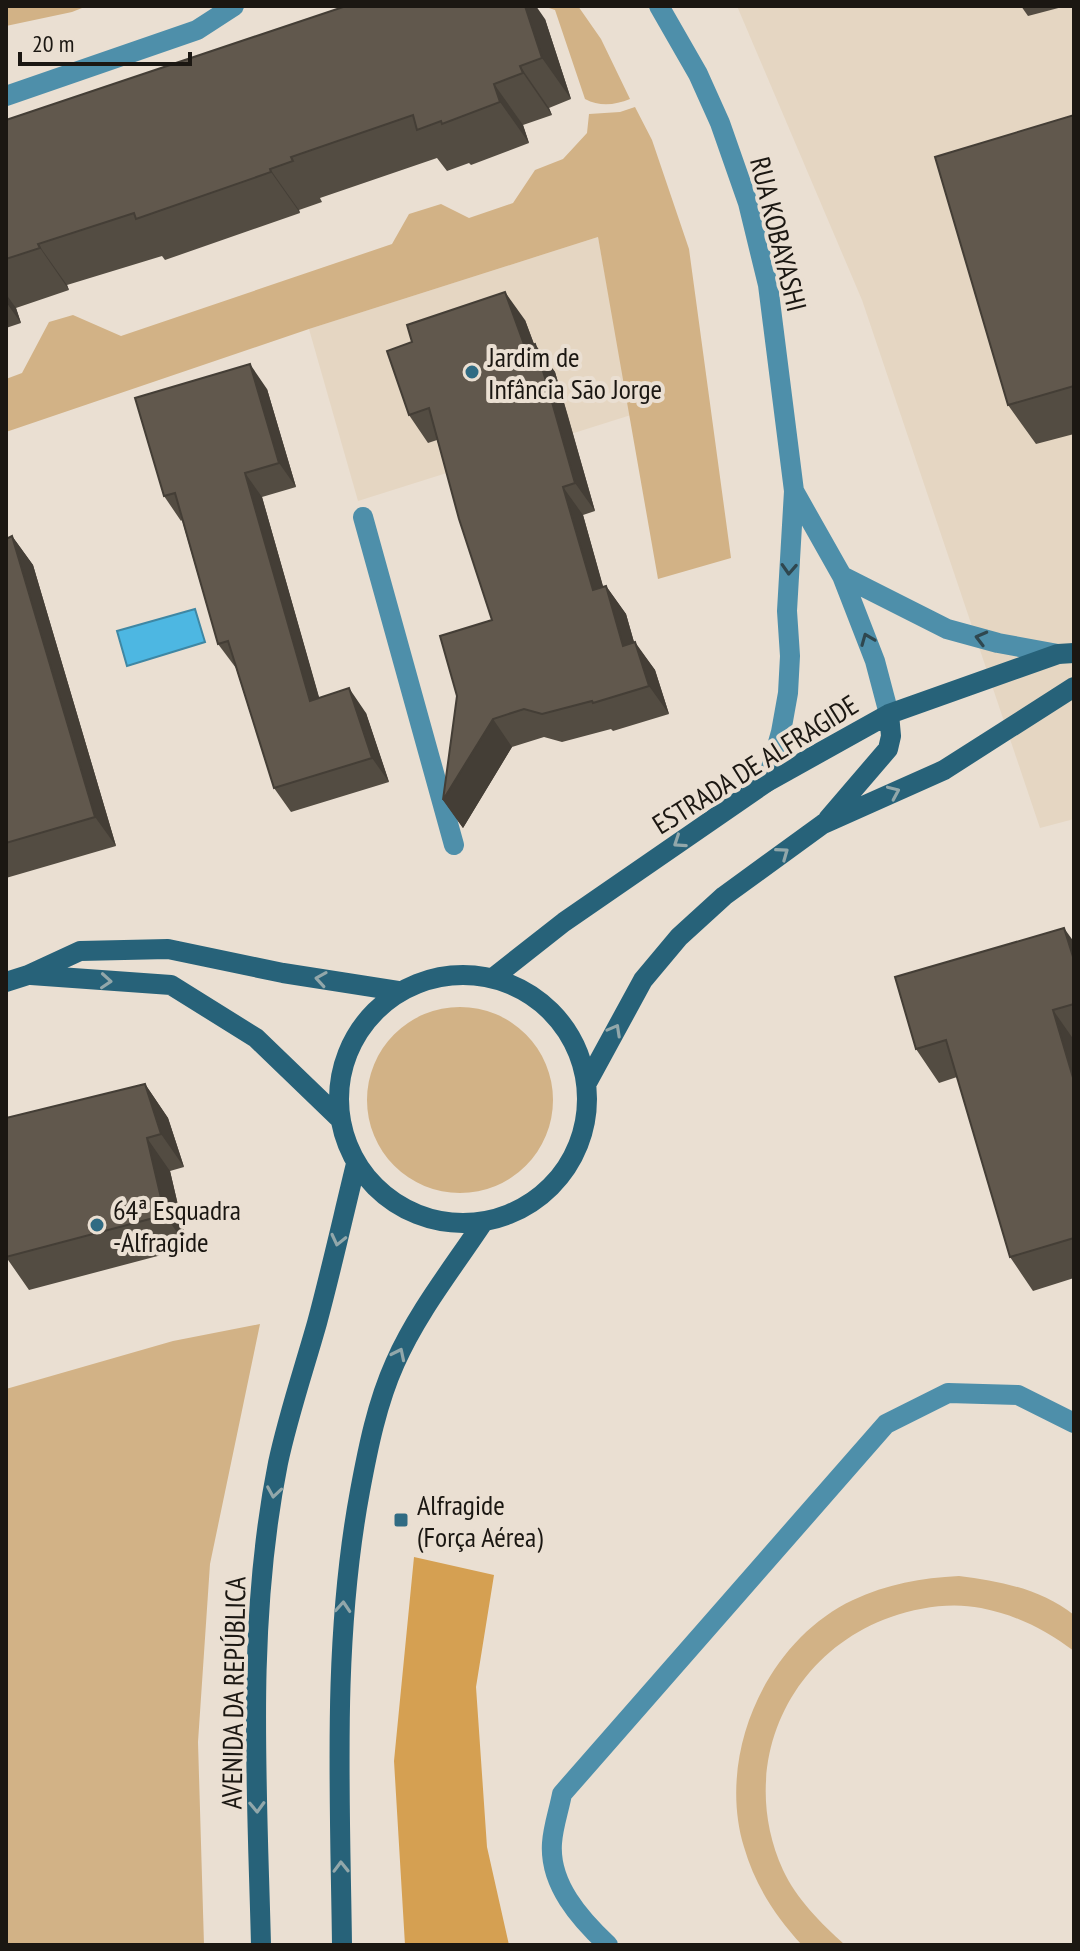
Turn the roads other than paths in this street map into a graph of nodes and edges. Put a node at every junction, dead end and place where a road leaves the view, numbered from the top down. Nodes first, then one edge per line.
1 (234, 6) edge
2 (659, 6) edge
3 (6, 96) edge
4 (794, 491) junction
5 (363, 517) dead end
6 (842, 576) junction
7 (1066, 653) edge
8 (1074, 687) edge
9 (889, 714) junction
10 (767, 782) junction
11 (823, 824) junction
12 (454, 845) dead end
13 (28, 975) junction
14 (494, 977) junction
15 (6, 982) edge
16 (398, 991) junction
17 (588, 1081) junction
18 (339, 1118) junction
19 (356, 1164) junction
20 (482, 1224) junction
21 (1074, 1423) edge
22 (261, 1945) edge
23 (342, 1945) edge
24 (608, 1945) edge

1 - 3 street
2 - 4 street, RUA KOBAYASHI
4 - 6 street, RUA KOBAYASHI
4 -> 10 street, RUA KOBAYASHI
5 - 12 street
7 -> 6 street
9 -> 6 street, RUA KOBAYASHI
7 - 9 street, ESTRADA DE ALFRAGIDE
11 -> 8 street
9 - 10 street, ESTRADA DE ALFRAGIDE
9 - 11 street
10 -> 14 street, ESTRADA DE ALFRAGIDE
17 -> 11 street
13 - 15 street
16 -> 13 street
13 -> 18 street
14 - 16 street
14 - 17 street
16 - 18 street
17 - 20 street
18 - 19 street
19 - 20 street
19 -> 22 street, AVENIDA DA REPÚBLICA
23 -> 20 street
21 - 24 street

